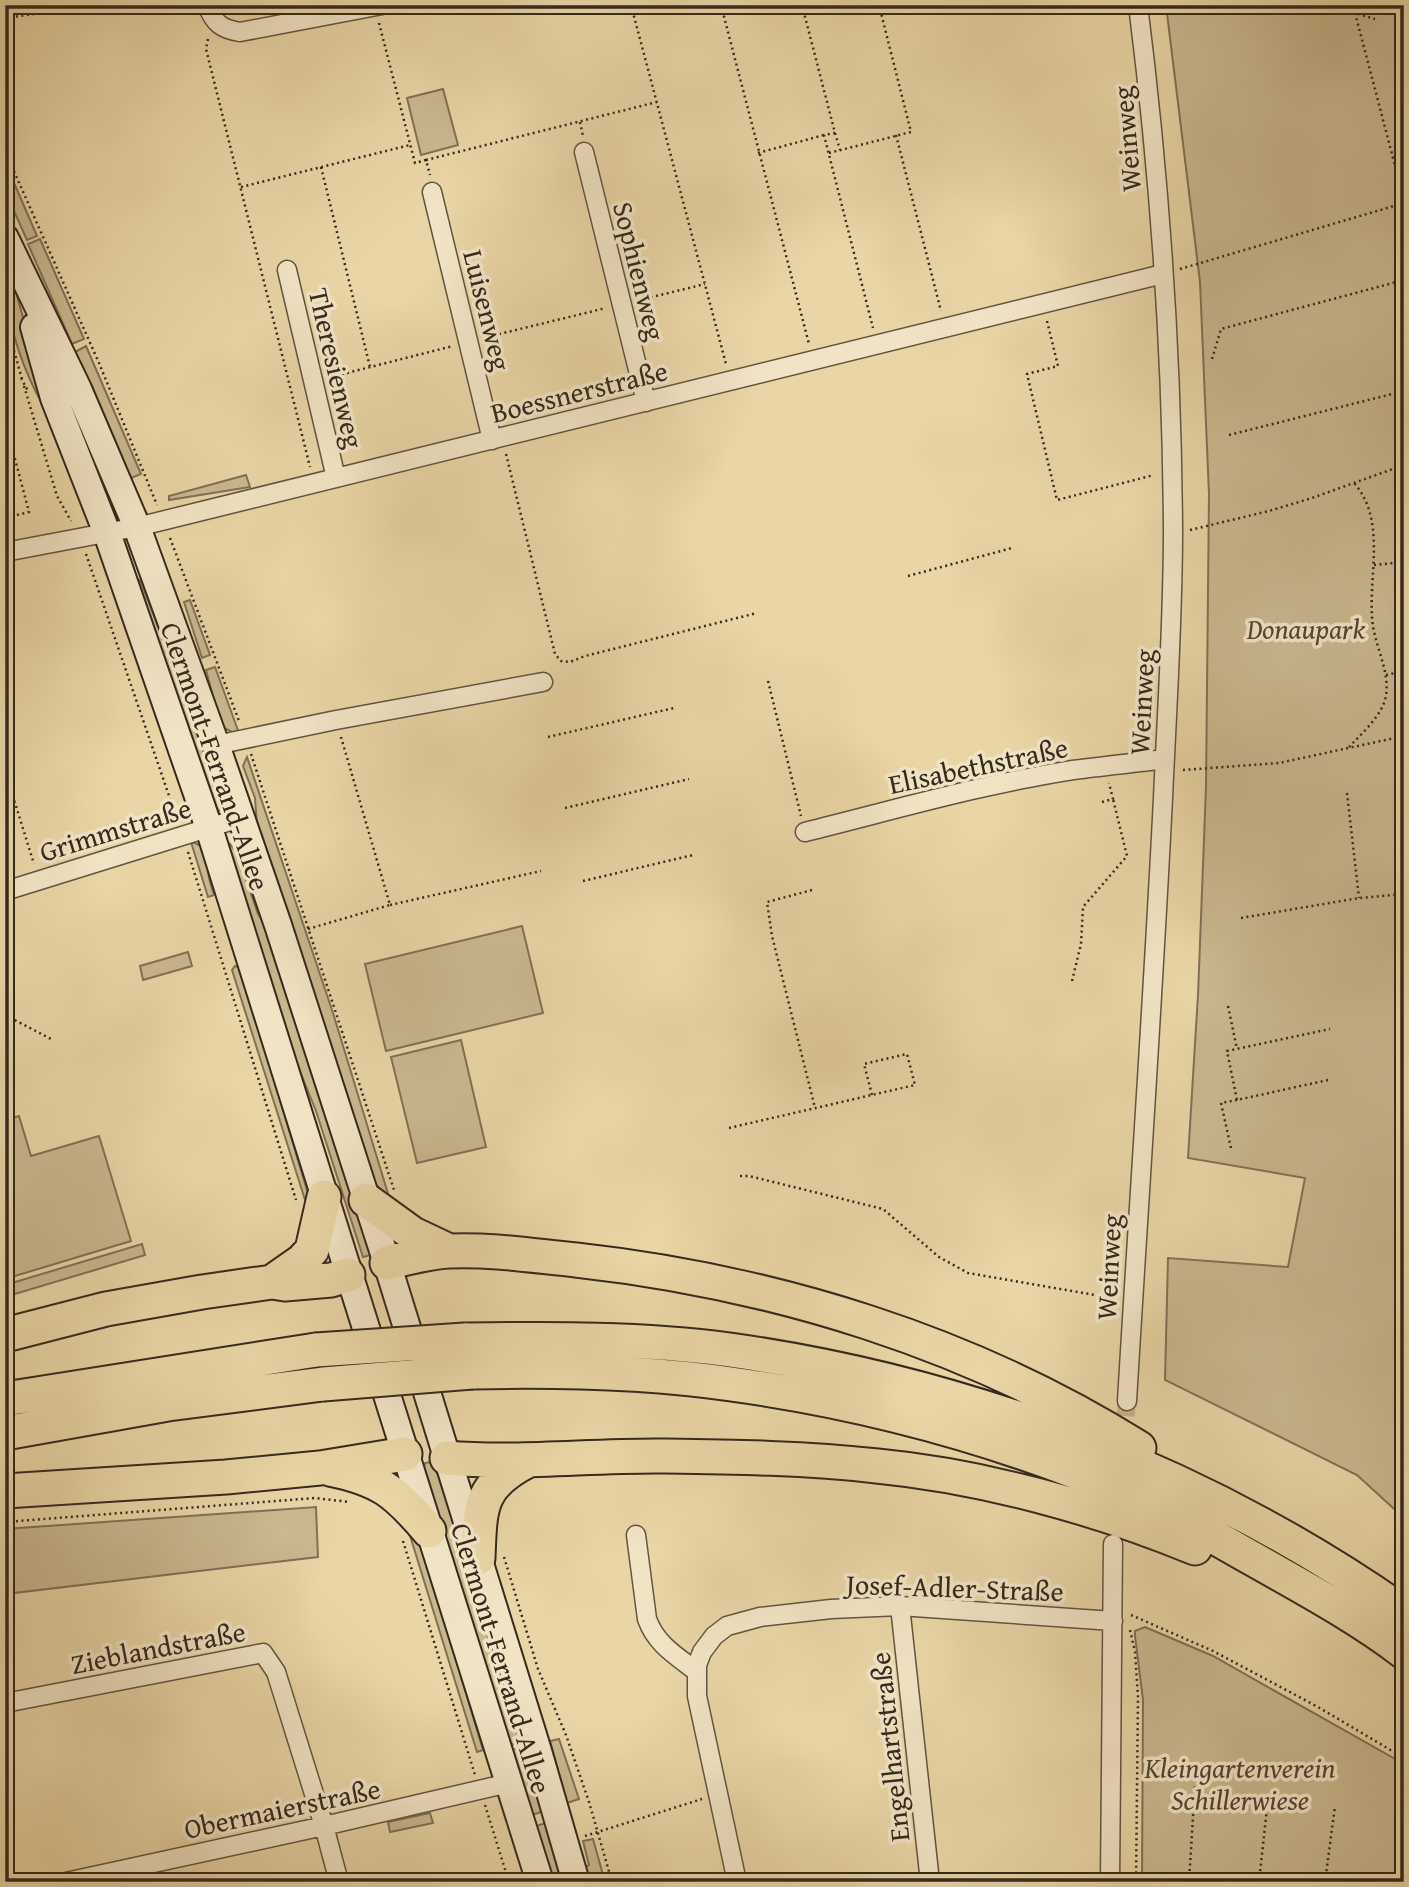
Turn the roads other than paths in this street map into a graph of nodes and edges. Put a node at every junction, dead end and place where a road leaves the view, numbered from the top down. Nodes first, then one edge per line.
1 (1138, 5) edge
2 (378, 6) edge
3 (210, 13) edge
4 (584, 152) dead end
5 (432, 192) road end
6 (10, 250) edge
7 (287, 270) dead end
8 (1163, 274) junction
9 (646, 402) junction
10 (497, 439) junction
11 (336, 478) junction
12 (137, 527) junction
13 (94, 536) junction
14 (5, 552) edge
15 (544, 682) dead end
16 (216, 745) junction
17 (1165, 759) junction
18 (240, 818) junction
19 (209, 828) junction
20 (805, 832) road end
21 (5, 891) edge
22 (324, 1197) junction
23 (366, 1200) junction
24 (449, 1251) junction
25 (387, 1263) junction
26 (348, 1275) junction
27 (272, 1282) junction
28 (360, 1314) junction
29 (5, 1335) edge
30 (469, 1356) junction
31 (5, 1399) edge
32 (1127, 1401) tunnel mouth
33 (431, 1409) junction
34 (5, 1433) edge
35 (405, 1454) junction
36 (447, 1458) junction
37 (529, 1460) junction
38 (320, 1468) junction
39 (1185, 1486) junction
40 (5, 1491) edge
41 (429, 1531) junction
42 (636, 1535) dead end
43 (1113, 1544) dead end
44 (490, 1556) junction
45 (900, 1606) junction
46 (1117, 1614) junction
47 (1399, 1635) edge
48 (696, 1671) junction
49 (5, 1703) edge
50 (509, 1783) junction
51 (324, 1826) junction
52 (132, 1875) edge
53 (66, 1882) edge
54 (339, 1882) edge
55 (540, 1882) edge
56 (576, 1882) edge
57 (737, 1882) edge
58 (930, 1882) edge
59 (1110, 1882) edge

1 - 8 street, Weinweg
2 - 3 street
4 - 9 street, Sophienweg
5 - 10 street, Luisenweg
6 - 12 street, Clermont-Ferrand-Allee
6 - 13 street, Clermont-Ferrand-Allee
7 - 11 street, Theresienweg
8 - 9 street, Boessnerstraße
8 - 17 street, Weinweg
9 - 10 street, Boessnerstraße
10 - 11 street, Boessnerstraße
11 - 12 street, Boessnerstraße
12 - 13 street, Boessnerstraße
12 - 16 street, Clermont-Ferrand-Allee
13 - 14 street, Boessnerstraße
13 - 19 street, Clermont-Ferrand-Allee
15 - 16 street, Clermont-Ferrand-Allee
16 - 18 street, Clermont-Ferrand-Allee
17 - 20 street, Elisabethstraße
17 - 32 street, Weinweg
18 - 19 street, Grimmstraße
18 - 23 street, Clermont-Ferrand-Allee
19 - 21 street, Grimmstraße
19 - 22 street, Clermont-Ferrand-Allee
22 - 26 street, Clermont-Ferrand-Allee
22 - 27 highway
23 - 24 highway
23 - 25 street, Clermont-Ferrand-Allee
24 - 25 highway
24 - 39 highway
25 - 26 street
25 - 28 street
25 - 33 street, Clermont-Ferrand-Allee
26 - 27 highway
26 - 28 street, Clermont-Ferrand-Allee
27 - 29 highway
28 - 35 street, Clermont-Ferrand-Allee
30 - 31 highway, bridge
30 - 34 highway, bridge
30 - 39 highway
30 - 47 highway
33 - 35 street
33 - 36 street, Clermont-Ferrand-Allee
35 - 36 street
35 - 38 highway
35 - 41 street, Clermont-Ferrand-Allee
36 - 37 highway
36 - 44 street, Clermont-Ferrand-Allee
37 - 44 highway
37 - 47 highway
38 - 40 highway
38 - 41 highway
39 - 47 highway
41 - 50 street, Clermont-Ferrand-Allee
42 - 48 street
43 - 46 street
44 - 56 street, Clermont-Ferrand-Allee
45 - 46 street, Josef-Adler-Straße
45 - 48 street, Josef-Adler-Straße
45 - 58 street, Engelhartstraße
46 - 59 street
48 - 57 street
49 - 51 street, Zieblandstraße
50 - 51 street, Obermaierstraße
50 - 55 street, Clermont-Ferrand-Allee
51 - 52 street, Obermaierstraße
51 - 54 street
52 - 53 street, Obermaierstraße

